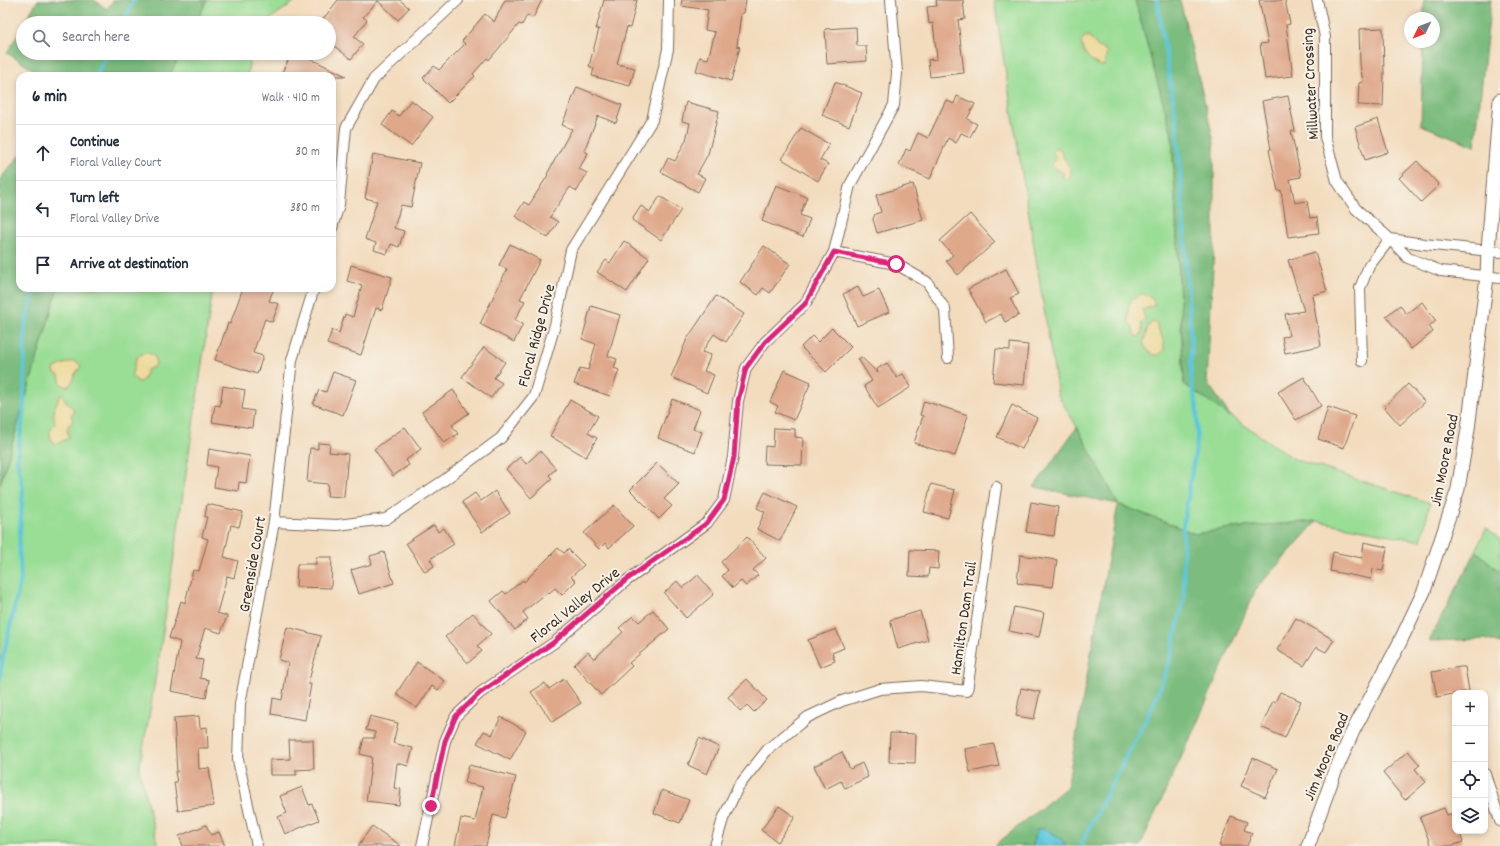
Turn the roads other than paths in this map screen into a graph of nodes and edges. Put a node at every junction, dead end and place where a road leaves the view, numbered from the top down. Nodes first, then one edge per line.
1 (458, 0) edge
2 (669, 0) edge
3 (891, 0) edge
4 (1317, 0) edge
5 (1500, 100) edge
6 (336, 216) edge
7 (1390, 239) junction
8 (1494, 251) edge
9 (834, 252) junction
10 (1494, 278) edge
11 (313, 292) edge
12 (948, 358) dead end
13 (1362, 361) dead end
14 (996, 487) dead end
15 (274, 522) junction
16 (1488, 783) edge
17 (1500, 821) edge
18 (257, 846) edge
19 (422, 846) edge
20 (715, 846) edge
21 (1308, 846) edge

1 - 6 street
2 - 15 street, Floral Ridge Drive
3 - 9 street, Floral Valley Drive
4 - 7 street, Millwater Crossing
5 - 8 street, Jim Moore Road
7 - 8 street
7 - 10 street, Millwater Crossing
7 - 13 street
8 - 10 street, Jim Moore Road
9 - 12 street
9 - 19 street, Floral Valley Drive
10 - 21 street, Jim Moore Road
11 - 15 street, Greenside Court
14 - 20 street, Hamilton Dam Trail
15 - 18 street, Greenside Court
16 - 17 street

